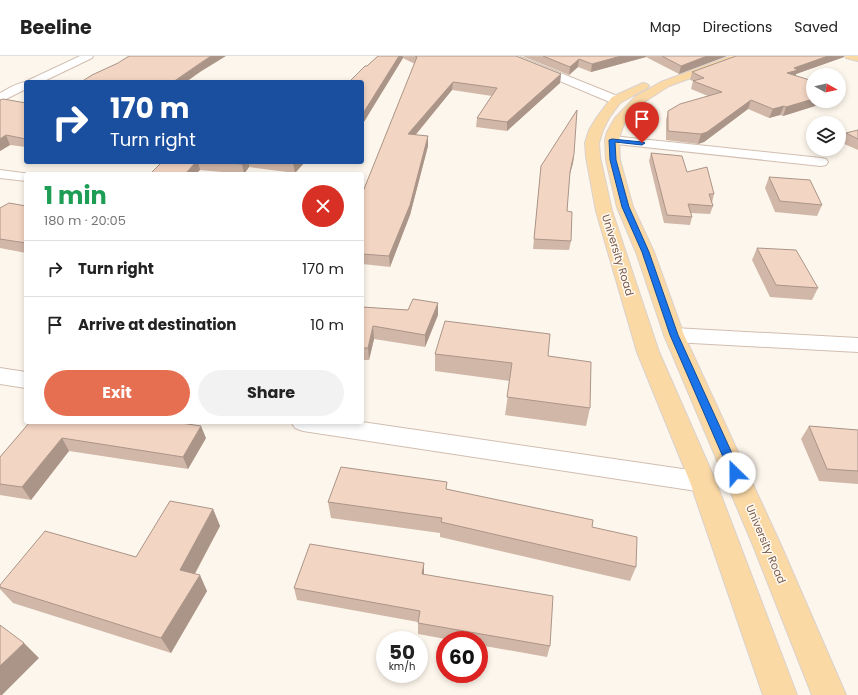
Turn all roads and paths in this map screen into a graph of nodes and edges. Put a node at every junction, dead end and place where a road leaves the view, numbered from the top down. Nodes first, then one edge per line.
1 (88, 56) edge
2 (509, 56) edge
3 (718, 56) edge
4 (741, 56) edge
5 (850, 56) edge
6 (858, 58) edge
7 (37, 80) edge
8 (24, 86) edge
9 (0, 98) edge
10 (616, 100) junction
11 (612, 140) junction
12 (821, 162) dead end
13 (0, 174) edge
14 (24, 177) edge
15 (674, 335) junction
16 (858, 345) edge
17 (0, 376) edge
18 (24, 380) edge
19 (315, 424) edge
20 (707, 492) junction
21 (748, 501) junction
22 (780, 695) edge
23 (829, 695) edge

1 - 7 street
2 - 10 street
3 - 10 main road, University Road
4 - 11 main road, University Road
5 - 6 main road
8 - 9 street
10 - 20 main road, University Road
11 - 12 street
11 - 15 main road, University Road
13 - 14 street
15 - 16 street
15 - 21 main road, University Road
17 - 18 street
19 - 20 street
20 - 21 main road
20 - 22 main road, University Road
21 - 23 main road, University Road

